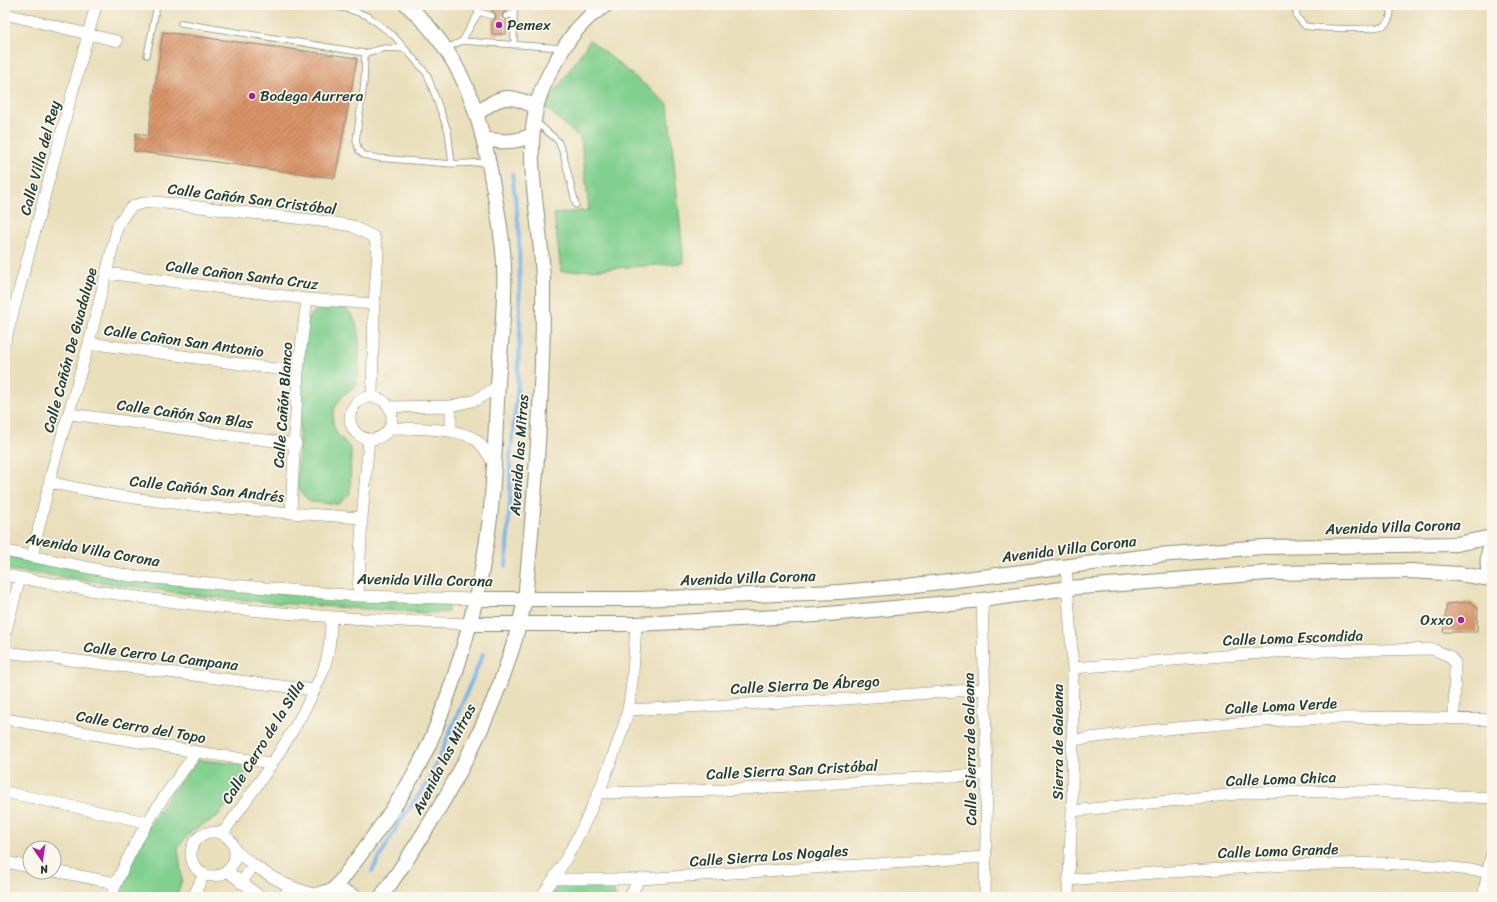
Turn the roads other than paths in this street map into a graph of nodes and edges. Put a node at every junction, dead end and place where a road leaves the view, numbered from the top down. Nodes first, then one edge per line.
1 (96, 5) edge
2 (156, 5) edge
3 (324, 5) edge
4 (407, 5) edge
5 (473, 5) edge
6 (515, 5) edge
7 (606, 5) edge
8 (1296, 5) edge
9 (1391, 5) edge
10 (479, 12) junction
11 (5, 14) edge
12 (514, 14) junction
13 (492, 16) dead end
14 (506, 16) dead end
15 (181, 23) dead end
16 (89, 33) junction
17 (117, 41) dead end
18 (462, 41) junction
19 (514, 44) junction
20 (447, 48) junction
21 (564, 48) junction
22 (404, 49) junction
23 (365, 53) junction
24 (147, 55) dead end
25 (477, 114) junction
26 (535, 114) junction
27 (532, 135) junction
28 (484, 139) junction
29 (489, 162) junction
30 (452, 164) junction
31 (576, 205) dead end
32 (118, 225) joint
33 (106, 273) junction
34 (307, 299) junction
35 (374, 304) junction
36 (5, 342) edge
37 (89, 343) junction
38 (298, 372) junction
39 (498, 386) junction
40 (372, 397) junction
41 (452, 406) junction
42 (389, 407) junction
43 (70, 414) junction
44 (390, 428) junction
45 (451, 431) junction
46 (369, 439) junction
47 (296, 444) junction
48 (494, 465) junction
49 (50, 482) junction
50 (291, 513) junction
51 (362, 518) junction
52 (1492, 537) edge
53 (1492, 543) edge
54 (5, 551) edge
55 (32, 557) junction
56 (1066, 567) junction
57 (5, 574) edge
58 (20, 578) junction
59 (1491, 580) edge
60 (1068, 588) junction
61 (358, 596) junction
62 (477, 598) junction
63 (525, 600) junction
64 (982, 600) junction
65 (331, 618) junction
66 (520, 623) junction
67 (470, 624) junction
68 (636, 624) junction
69 (5, 634) edge
70 (5, 652) edge
71 (1073, 668) junction
72 (984, 689) junction
73 (314, 690) junction
74 (628, 710) junction
75 (5, 718) edge
76 (1454, 718) junction
77 (1492, 720) edge
78 (1073, 740) junction
79 (197, 752) junction
80 (271, 763) junction
81 (987, 774) junction
82 (5, 792) edge
83 (599, 793) junction
84 (1492, 798) edge
85 (1072, 811) junction
86 (146, 822) junction
87 (223, 833) junction
88 (236, 851) junction
89 (1492, 851) edge
90 (986, 857) junction
91 (5, 862) edge
92 (22, 865) edge
93 (253, 866) junction
94 (227, 871) junction
95 (1488, 872) junction
96 (62, 873) edge
97 (204, 874) junction
98 (554, 879) junction
99 (640, 879) junction
100 (1068, 880) junction
101 (116, 883) junction
102 (241, 883) junction
103 (291, 887) junction
104 (333, 891) junction
105 (316, 896) edge
106 (111, 897) edge
107 (193, 897) edge
108 (261, 897) edge
109 (284, 897) edge
110 (355, 897) edge
111 (381, 897) edge
112 (541, 897) edge
113 (629, 897) edge
114 (985, 897) edge
115 (1068, 897) edge
116 (1483, 897) edge

1 - 16 street, Calle Villa del Rey
2 - 24 lane
3 - 22 lane
4 - 20 street, Avenida las Mitras
5 - 10 lane
6 - 12 lane
7 - 21 street, Avenida las Mitras
8 - 9 lane
10 - 13 lane
10 - 18 lane
11 - 16 street
12 - 14 lane
12 - 19 lane
15 - 23 lane
16 - 17 street
16 - 36 street, Calle Villa del Rey
18 - 19 lane
18 - 20 lane
19 - 21 lane
20 - 25 street, Avenida las Mitras
21 - 26 street, Avenida las Mitras
22 - 23 lane
22 - 30 lane
23 - 30 lane
25 - 26 street
25 - 28 street, Avenida las Mitras
26 - 27 street, Avenida las Mitras
26 - 31 lane
27 - 28 street
27 - 63 street, Avenida las Mitras
28 - 29 street, Avenida las Mitras
29 - 30 lane
29 - 39 street, Avenida las Mitras
32 - 33 street, Calle Cañón De Guadalupe
32 - 35 street, Calle Cañón San Cristóbal
33 - 34 street, Calle Cañon Santa Cruz
33 - 37 street, Calle Cañón De Guadalupe
34 - 35 street, Calle Cañon Santa Cruz
34 - 38 street, Calle Cañón Blanco
35 - 40 street
37 - 38 street, Calle Cañon San Antonio
37 - 43 street, Calle Cañón De Guadalupe
38 - 47 street, Calle Cañón Blanco
39 - 41 street
39 - 48 street, Avenida las Mitras
40 - 42 street
40 - 46 street
41 - 42 street
41 - 45 street
42 - 44 street
43 - 47 street, Calle Cañón San Blas
43 - 49 street, Calle Cañón De Guadalupe
44 - 45 street
44 - 46 street
45 - 48 street
46 - 51 street
47 - 50 street, Calle Cañón Blanco
48 - 62 street, Avenida las Mitras
49 - 50 street, Calle Cañón San Andrés
49 - 55 street, Calle Cañón De Guadalupe
50 - 51 street, Calle Cañón San Andrés
51 - 61 street
52 - 56 street, Avenida Villa Corona
53 - 59 street
54 - 55 street, Avenida Villa Corona
55 - 61 street, Avenida Villa Corona
56 - 60 street, Sierra de Galeana
56 - 63 street, Avenida Villa Corona
57 - 58 street
58 - 65 street
58 - 69 street
59 - 60 street
60 - 64 street
60 - 71 street, Sierra de Galeana
61 - 62 street, Avenida Villa Corona
62 - 63 street, Avenida Villa Corona
62 - 67 street, Avenida las Mitras
63 - 66 street, Avenida las Mitras
64 - 68 street
64 - 72 street, Calle Sierra de Galeana
65 - 67 street
65 - 73 street, Calle Cerro de la Silla
66 - 67 street
66 - 68 street
66 - 111 street, Avenida las Mitras
67 - 104 street, Avenida las Mitras
68 - 74 street
70 - 73 street, Calle Cerro La Campana
71 - 76 street, Calle Loma Escondida
71 - 78 street, Sierra de Galeana
72 - 74 street, Calle Sierra De Ábrego
72 - 81 street, Calle Sierra de Galeana
73 - 80 street, Calle Cerro de la Silla
74 - 83 street
75 - 79 street, Calle Cerro del Topo
76 - 77 street, Calle Loma Verde
76 - 78 street, Calle Loma Verde
78 - 85 street, Sierra de Galeana
79 - 80 street, Calle Cerro del Topo
79 - 86 street
80 - 87 street, Calle Cerro de la Silla
81 - 83 street, Calle Sierra San Cristóbal
81 - 90 street, Calle Sierra de Galeana
82 - 86 street
83 - 98 street
84 - 85 street, Calle Loma Chica
85 - 100 street, Sierra de Galeana
86 - 101 street
87 - 88 street
87 - 97 street
88 - 93 street
88 - 94 street
89 - 95 street
90 - 99 street, Calle Sierra Los Nogales
90 - 114 street, Calle Sierra de Galeana
91 - 92 street
93 - 102 street
93 - 103 street
94 - 97 street
94 - 102 street
95 - 100 street, Calle Loma Grande
95 - 116 street
96 - 101 street
97 - 107 street
98 - 99 street, Calle Sierra Los Nogales
98 - 112 street
99 - 113 street
100 - 115 street, Sierra de Galeana
101 - 106 street
102 - 108 street
103 - 105 street
103 - 109 street
104 - 105 street
104 - 110 street

